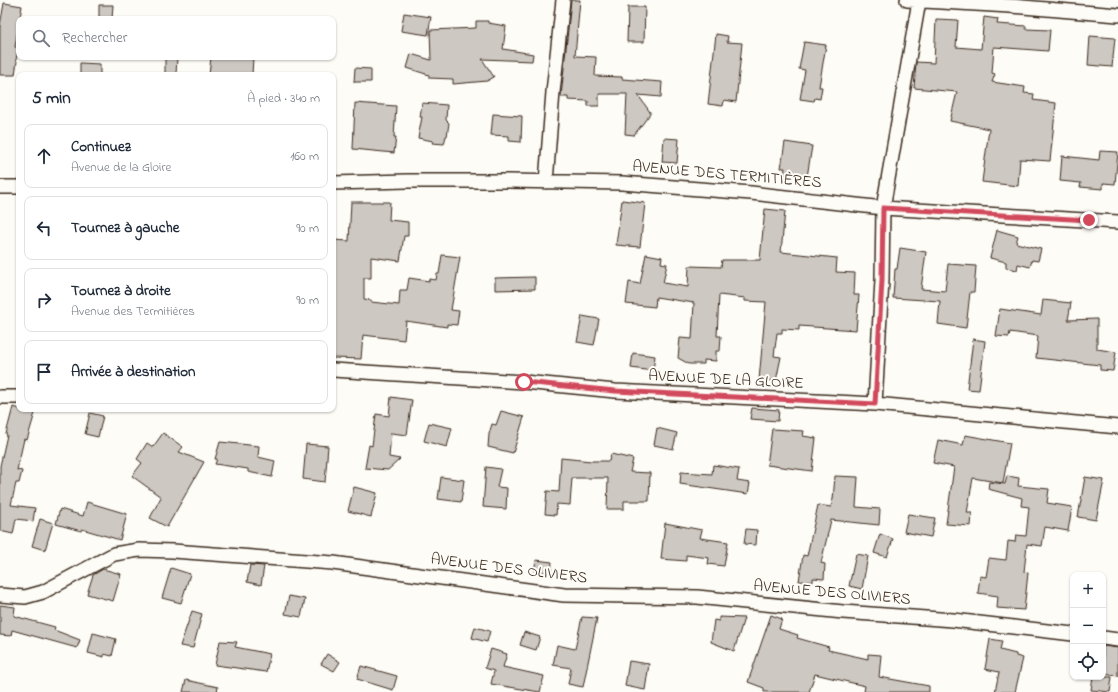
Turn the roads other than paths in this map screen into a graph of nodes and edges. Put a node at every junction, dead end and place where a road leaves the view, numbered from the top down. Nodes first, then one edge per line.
1 (563, 0) edge
2 (913, 1) edge
3 (1118, 14) edge
4 (546, 182) junction
5 (336, 183) edge
6 (16, 187) edge
7 (0, 188) edge
8 (883, 208) junction
9 (1118, 222) edge
10 (336, 370) edge
11 (0, 396) edge
12 (16, 397) edge
13 (875, 404) junction
14 (1118, 427) edge
15 (0, 595) edge
16 (1070, 634) edge
17 (1106, 638) edge
18 (1118, 640) edge

1 - 4 street
2 - 3 street
2 - 8 street
4 - 5 street, AVENUE DES TERMITIÈRES
4 - 8 street, AVENUE DES TERMITIÈRES
6 - 7 street
8 - 9 street, AVENUE DES TERMITIÈRES
8 - 13 street
10 - 13 street, AVENUE DE LA GLOIRE
11 - 12 street
13 - 14 street, AVENUE DE LA GLOIRE
15 - 16 street, AVENUE DES OLIVIERS
17 - 18 street

